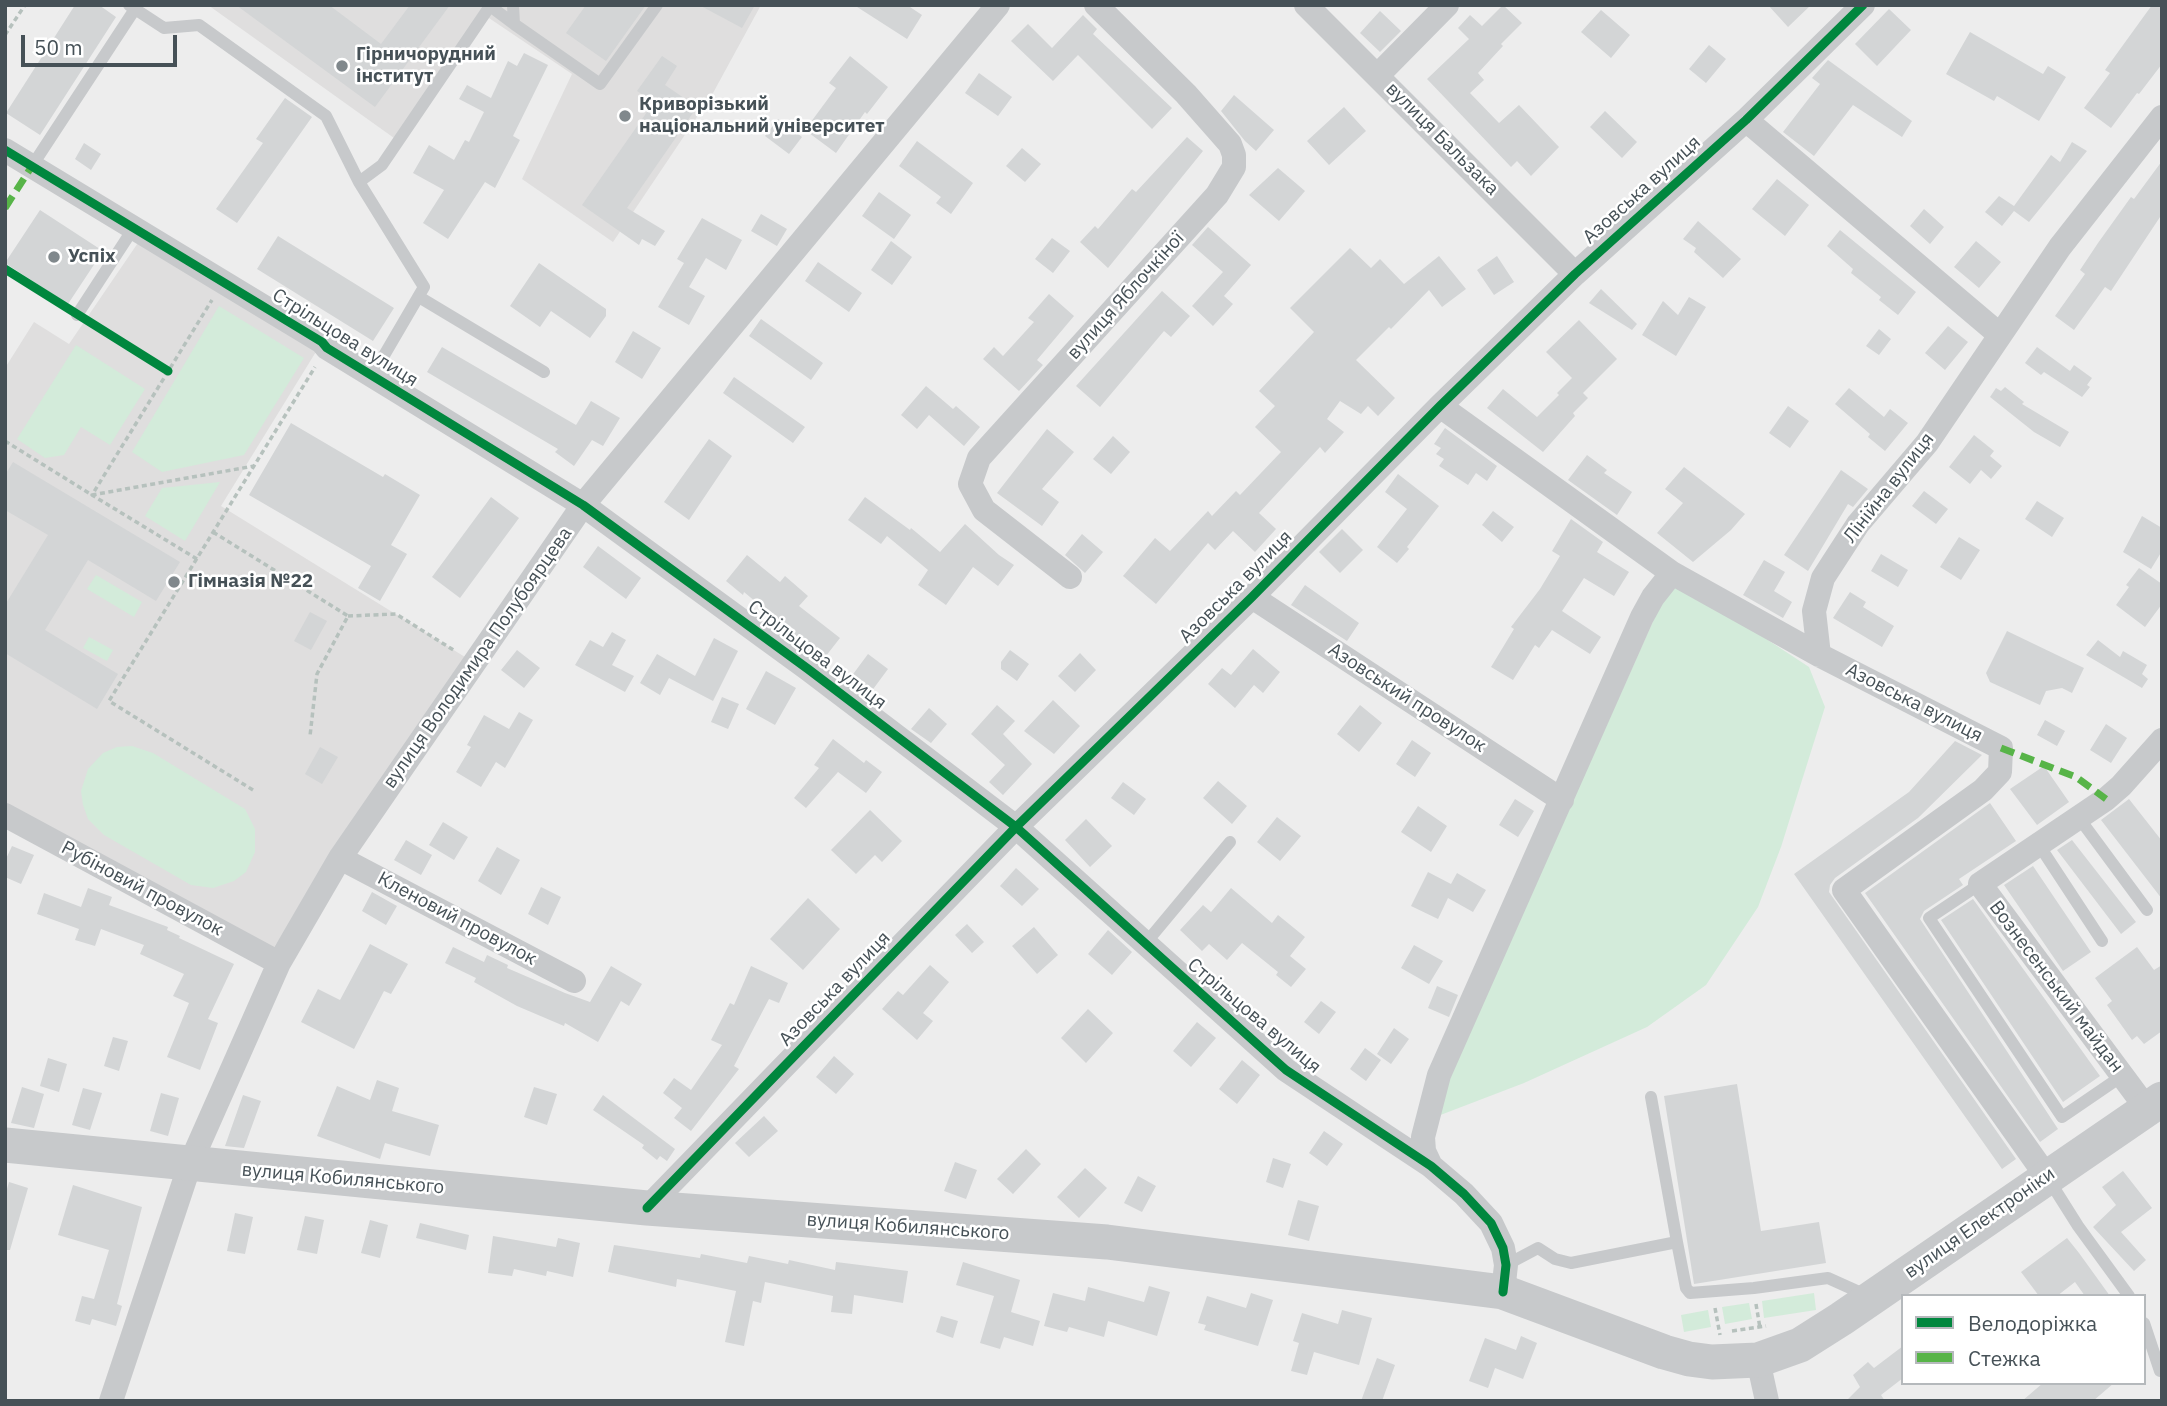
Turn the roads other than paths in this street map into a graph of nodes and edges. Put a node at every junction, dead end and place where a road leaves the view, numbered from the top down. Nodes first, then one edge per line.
1 (513, 5) edge
2 (657, 5) edge
3 (998, 5) edge
4 (1096, 5) edge
5 (1306, 5) edge
6 (1447, 5) edge
7 (1863, 5) edge
8 (132, 7) edge
9 (514, 24) junction
10 (1378, 75) junction
11 (2162, 117) edge
12 (1746, 120) junction
13 (5, 150) edge
14 (32, 166) junction
15 (359, 182) junction
16 (134, 229) junction
17 (1575, 274) junction
18 (419, 298) junction
19 (77, 315) dead end
20 (2000, 335) junction
21 (544, 372) dead end
22 (373, 376) junction
23 (1440, 406) junction
24 (583, 505) junction
25 (1672, 573) junction
26 (1070, 577) dead end
27 (1252, 597) junction
28 (1819, 655) junction
29 (2162, 740) edge
30 (1562, 800) junction
31 (5, 815) edge
32 (2079, 818) junction
33 (1016, 827) junction
34 (1230, 842) dead end
35 (2039, 845) junction
36 (340, 858) junction
37 (1980, 884) junction
38 (2147, 910) dead end
39 (2102, 942) dead end
40 (1145, 944) junction
41 (279, 963) junction
42 (574, 981) dead end
43 (2122, 1076) junction
44 (1651, 1097) dead end
45 (2154, 1104) edge
46 (5, 1145) edge
47 (190, 1164) junction
48 (1430, 1166) junction
49 (2047, 1177) junction
50 (647, 1208) junction
51 (1677, 1242) junction
52 (1505, 1279) junction
53 (2128, 1294) edge
54 (1872, 1298) junction
55 (2146, 1329) edge
56 (1744, 1343) junction
57 (2160, 1371) dead end
58 (111, 1401) edge
59 (1751, 1401) edge
60 (1767, 1401) edge

1 - 9 lane
2 - 9 lane
3 - 24 street, вулиця Володимира Полубоярцева
4 - 26 street, вулиця Яблочкіної
5 - 10 street, вулиця Бальзака
6 - 10 street
7 - 12 street, Азовська вулиця
8 - 14 lane
8 - 15 lane
9 - 15 lane
10 - 17 street, вулиця Бальзака
11 - 20 street, Лінійна вулиця
12 - 17 street, Азовська вулиця
12 - 20 street
13 - 14 street, Стрільцова вулиця
14 - 16 street, Стрільцова вулиця
15 - 18 lane
16 - 19 lane
16 - 22 street, Стрільцова вулиця
17 - 23 street, Азовська вулиця
18 - 21 lane
18 - 22 lane
20 - 28 street, Лінійна вулиця
22 - 24 street, Стрільцова вулиця
23 - 25 street, Азовська вулиця
23 - 27 street, Азовська вулиця
24 - 33 street, Стрільцова вулиця
24 - 36 street, вулиця Володимира Полубоярцева
25 - 28 street, Азовська вулиця
25 - 30 street
27 - 30 street, Азовський провулок
27 - 33 street, Азовська вулиця
28 - 49 street, Азовська вулиця
29 - 32 street, Вознесенський майдан
30 - 48 street
31 - 41 street, Рубіновий провулок
32 - 35 street, Вознесенський майдан
32 - 38 lane
33 - 40 street, Стрільцова вулиця
33 - 50 street, Азовська вулиця
34 - 40 lane
35 - 37 street, Вознесенський майдан
35 - 39 lane
36 - 41 street, вулиця Володимира Полубоярцева
36 - 42 street, Кленовий провулок
37 - 43 street, Вознесенський майдан
37 - 43 lane
40 - 48 street, Стрільцова вулиця
41 - 47 street, вулиця Володимира Полубоярцева
43 - 45 street, Вознесенський майдан
44 - 51 lane
45 - 49 main road, вулиця Електроніки
46 - 47 main road, вулиця Кобилянського
47 - 50 main road, вулиця Кобилянського
47 - 58 street, вулиця Володимира Полубоярцева
48 - 52 street, Стрільцова вулиця
49 - 53 lane
49 - 54 main road, вулиця Електроніки
50 - 52 main road, вулиця Кобилянського
51 - 52 lane
51 - 54 lane
52 - 56 main road, вулиця Кобилянського
54 - 56 main road, вулиця Електроніки
55 - 57 lane
56 - 59 street
56 - 60 street

